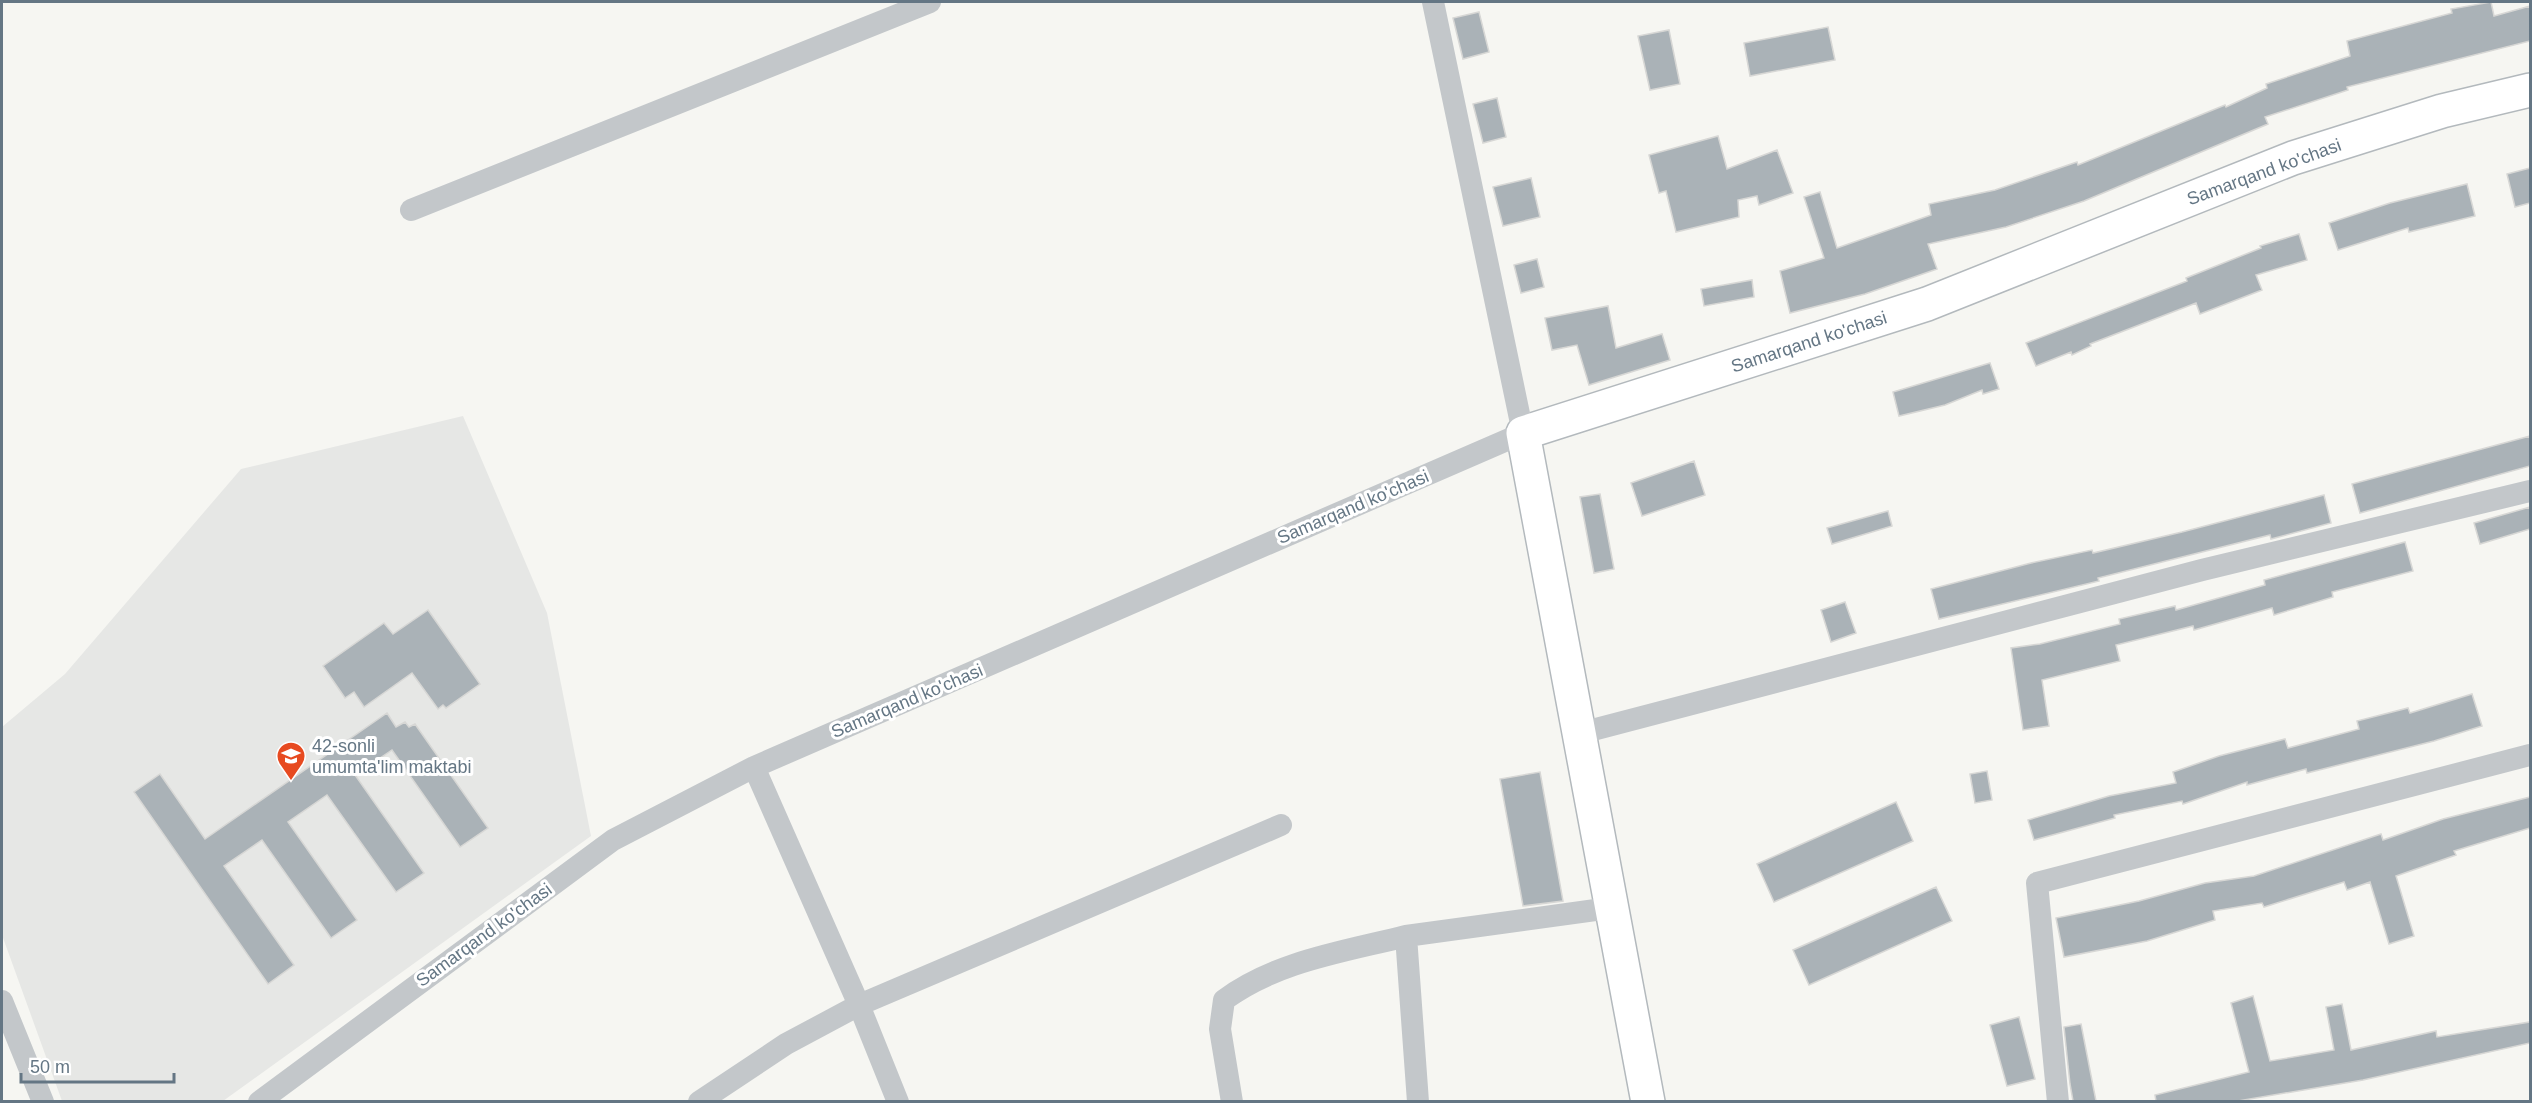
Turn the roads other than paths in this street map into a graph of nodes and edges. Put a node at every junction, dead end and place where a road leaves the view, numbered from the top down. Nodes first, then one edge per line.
1 (930, 2) edge
2 (1433, 2) edge
3 (2530, 90) edge
4 (411, 210) dead end
5 (1523, 433) junction
6 (2530, 491) edge
7 (1581, 733) junction
8 (2530, 755) edge
9 (754, 767) junction
10 (1281, 825) dead end
11 (1610, 908) junction
12 (1406, 936) junction
13 (2, 1001) edge
14 (859, 1005) junction
15 (43, 1101) edge
16 (259, 1101) edge
17 (699, 1101) edge
18 (898, 1101) edge
19 (1232, 1101) edge
20 (1418, 1101) edge
21 (1648, 1101) edge
22 (2058, 1101) edge

1 - 4 street
2 - 5 street
3 - 5 street, Samarqand ko'chasi
5 - 7 street
5 - 9 street, Samarqand ko'chasi
6 - 7 street
7 - 11 street
8 - 22 street
9 - 14 street
9 - 16 street, Samarqand ko'chasi
10 - 14 street
11 - 12 street
11 - 21 street
12 - 19 street
12 - 20 street
13 - 15 street
14 - 17 street
14 - 18 street

